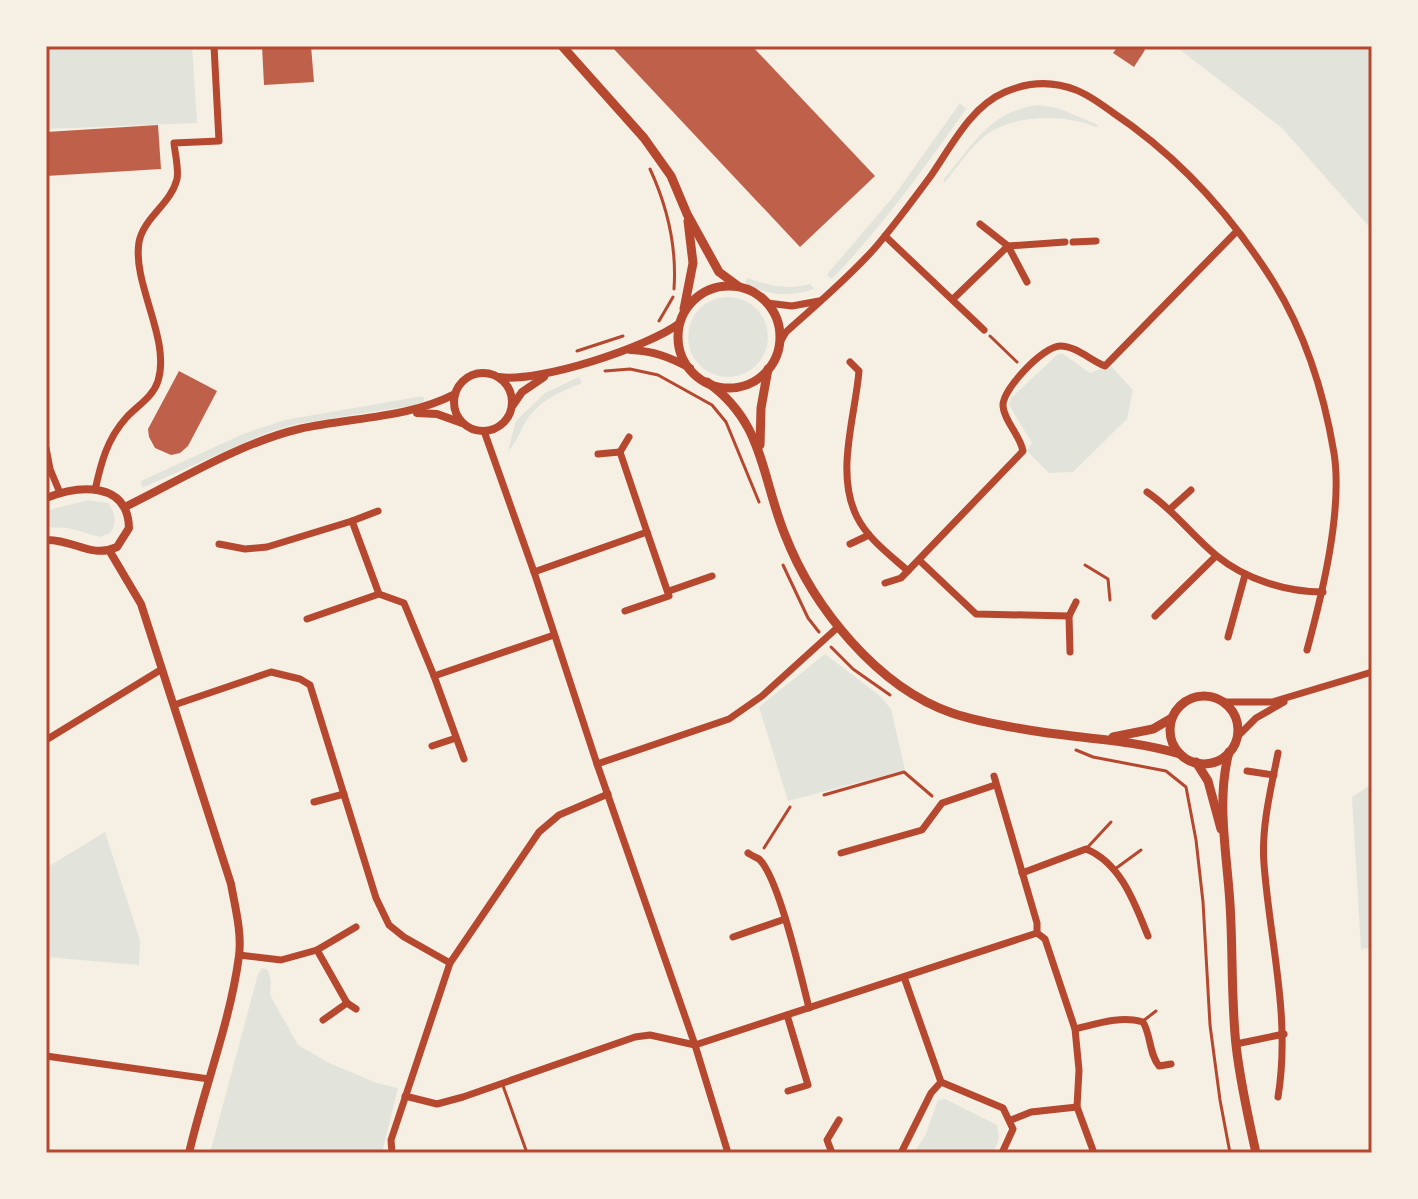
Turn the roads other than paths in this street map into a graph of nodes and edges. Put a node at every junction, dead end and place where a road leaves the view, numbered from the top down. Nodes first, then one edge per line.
1 (214, 46) edge
2 (562, 46) edge
3 (687, 214) junction
4 (980, 224) dead end
5 (1237, 231) junction
6 (885, 236) junction
7 (1096, 241) dead end
8 (1008, 246) junction
9 (1027, 282) dead end
10 (739, 287) junction
11 (953, 299) junction
12 (821, 301) junction
13 (767, 303) junction
14 (682, 317) junction
15 (984, 330) road end
16 (779, 344) junction
17 (625, 350) junction
18 (850, 362) dead end
19 (690, 368) junction
20 (768, 369) junction
21 (554, 371) junction
22 (499, 377) junction
23 (707, 382) junction
24 (455, 394) junction
25 (512, 405) junction
26 (410, 412) junction
27 (463, 423) junction
28 (484, 431) junction
29 (629, 437) dead end
30 (46, 448) edge
31 (620, 452) junction
32 (598, 454) dead end
33 (760, 455) junction
34 (95, 490) junction
35 (1191, 490) dead end
36 (1147, 492) dead end
37 (60, 493) junction
38 (46, 498) edge
39 (125, 507) junction
40 (1170, 509) junction
41 (378, 511) dead end
42 (352, 521) junction
43 (647, 532) junction
44 (869, 535) junction
45 (46, 540) edge
46 (219, 544) dead end
47 (850, 544) dead end
48 (109, 550) junction
49 (1216, 556) junction
50 (919, 560) junction
51 (1085, 565) dead end
52 (908, 571) junction
53 (534, 572) junction
54 (1245, 575) junction
55 (712, 576) dead end
56 (885, 583) dead end
57 (669, 591) junction
58 (1323, 592) junction
59 (379, 594) junction
60 (1110, 600) dead end
61 (1076, 602) dead end
62 (625, 611) dead end
63 (1069, 616) junction
64 (1155, 616) dead end
65 (307, 619) dead end
66 (838, 627) junction
67 (554, 635) junction
68 (1228, 637) dead end
69 (1307, 650) dead end
70 (1070, 652) dead end
71 (162, 669) junction
72 (1372, 672) edge
73 (434, 676) junction
74 (1297, 696) junction
75 (1223, 702) junction
76 (174, 705) junction
77 (1172, 718) junction
78 (1237, 737) junction
79 (456, 738) junction
80 (1106, 738) junction
81 (46, 740) edge
82 (432, 746) dead end
83 (1229, 752) junction
84 (1278, 753) dead end
85 (1180, 754) junction
86 (464, 759) dead end
87 (1196, 762) junction
88 (597, 764) junction
89 (1247, 771) dead end
90 (1274, 775) junction
91 (344, 794) junction
92 (608, 794) junction
93 (314, 802) dead end
94 (1111, 822) dead end
95 (1224, 840) junction
96 (1086, 849) junction
97 (1141, 850) dead end
98 (748, 853) dead end
99 (841, 853) dead end
100 (1113, 870) junction
101 (1022, 873) junction
102 (785, 919) junction
103 (356, 927) dead end
104 (1037, 933) junction
105 (1148, 936) dead end
106 (733, 937) dead end
107 (317, 950) junction
108 (239, 955) junction
109 (450, 963) junction
110 (904, 977) junction
111 (347, 1003) junction
112 (809, 1008) junction
113 (356, 1009) dead end
114 (1156, 1011) dead end
115 (787, 1015) junction
116 (323, 1020) dead end
117 (1143, 1022) junction
118 (1075, 1029) junction
119 (1284, 1034) junction
120 (1236, 1044) junction
121 (695, 1045) junction
122 (46, 1056) edge
123 (1171, 1064) dead end
124 (209, 1079) junction
125 (941, 1082) junction
126 (502, 1083) junction
127 (788, 1091) dead end
128 (405, 1096) junction
129 (1278, 1097) dead end
130 (1077, 1107) junction
131 (839, 1120) dead end
132 (1011, 1120) junction
133 (189, 1153) edge
134 (392, 1153) edge
135 (527, 1153) edge
136 (728, 1153) edge
137 (832, 1153) edge
138 (901, 1153) edge
139 (1002, 1153) edge
140 (1094, 1153) edge
141 (1256, 1153) edge

1 - 34 street
2 - 3 main road
3 - 10 main road
3 - 14 main road
4 - 8 street
5 - 6 street
5 - 50 street
5 - 58 street
6 - 11 street
6 - 12 street
7 - 8 street
8 - 9 street
8 - 11 street
10 - 13 main road
10 - 14 main road
11 - 15 street
12 - 13 street
12 - 16 street
13 - 16 main road
14 - 17 street
14 - 19 main road
16 - 20 main road
17 - 19 street
17 - 21 street
18 - 44 street
19 - 23 main road
20 - 23 main road
20 - 33 main road
21 - 22 street
21 - 25 street
22 - 24 street
22 - 25 street
23 - 33 main road
24 - 26 street
24 - 27 street
25 - 28 street
26 - 27 street
26 - 39 street
27 - 28 street
28 - 53 street
29 - 31 street
30 - 37 street
31 - 32 street
31 - 43 street
33 - 66 main road
34 - 37 street
34 - 39 street
35 - 40 street
36 - 40 street
37 - 38 street
39 - 48 street
40 - 49 street
41 - 42 street
42 - 46 street
42 - 59 street
43 - 53 street
43 - 57 street
44 - 47 street
44 - 52 street
45 - 48 street
48 - 71 street
49 - 54 street
49 - 64 street
50 - 52 street
50 - 63 street
51 - 60 lane
52 - 56 street
53 - 67 street
54 - 58 street
54 - 68 street
55 - 57 street
57 - 62 street
58 - 69 street
59 - 65 street
59 - 73 street
61 - 63 street
63 - 70 street
66 - 80 main road
66 - 88 street
67 - 73 street
67 - 88 street
71 - 76 street
71 - 81 street
72 - 74 street
73 - 79 street
74 - 75 street
74 - 78 street
75 - 77 main road
75 - 78 main road
76 - 91 street
76 - 108 street
77 - 80 main road
77 - 85 main road
78 - 83 main road
79 - 82 street
79 - 86 street
80 - 85 main road
83 - 87 main road
83 - 95 main road
84 - 90 street
85 - 87 main road
87 - 95 main road
88 - 92 street
89 - 90 street
90 - 119 street
91 - 93 street
91 - 109 street
92 - 109 street
92 - 121 street
94 - 96 lane
95 - 120 main road
96 - 100 street
96 - 101 street
97 - 100 lane
98 - 102 street
99 - 101 street
100 - 105 street
101 - 104 street
102 - 106 street
102 - 112 street
103 - 107 street
104 - 110 street
104 - 118 street
107 - 108 street
107 - 111 street
108 - 124 street
109 - 128 street
110 - 112 street
110 - 125 street
111 - 113 street
111 - 116 street
112 - 115 street
114 - 117 lane
115 - 121 street
115 - 127 street
117 - 118 street
117 - 123 street
118 - 130 street
119 - 120 street
119 - 129 street
120 - 141 main road
121 - 126 street
121 - 136 street
122 - 124 street
124 - 133 street
125 - 132 street
125 - 138 street
126 - 128 street
126 - 135 lane
128 - 134 street
130 - 132 street
130 - 140 street
131 - 137 street
132 - 139 street

